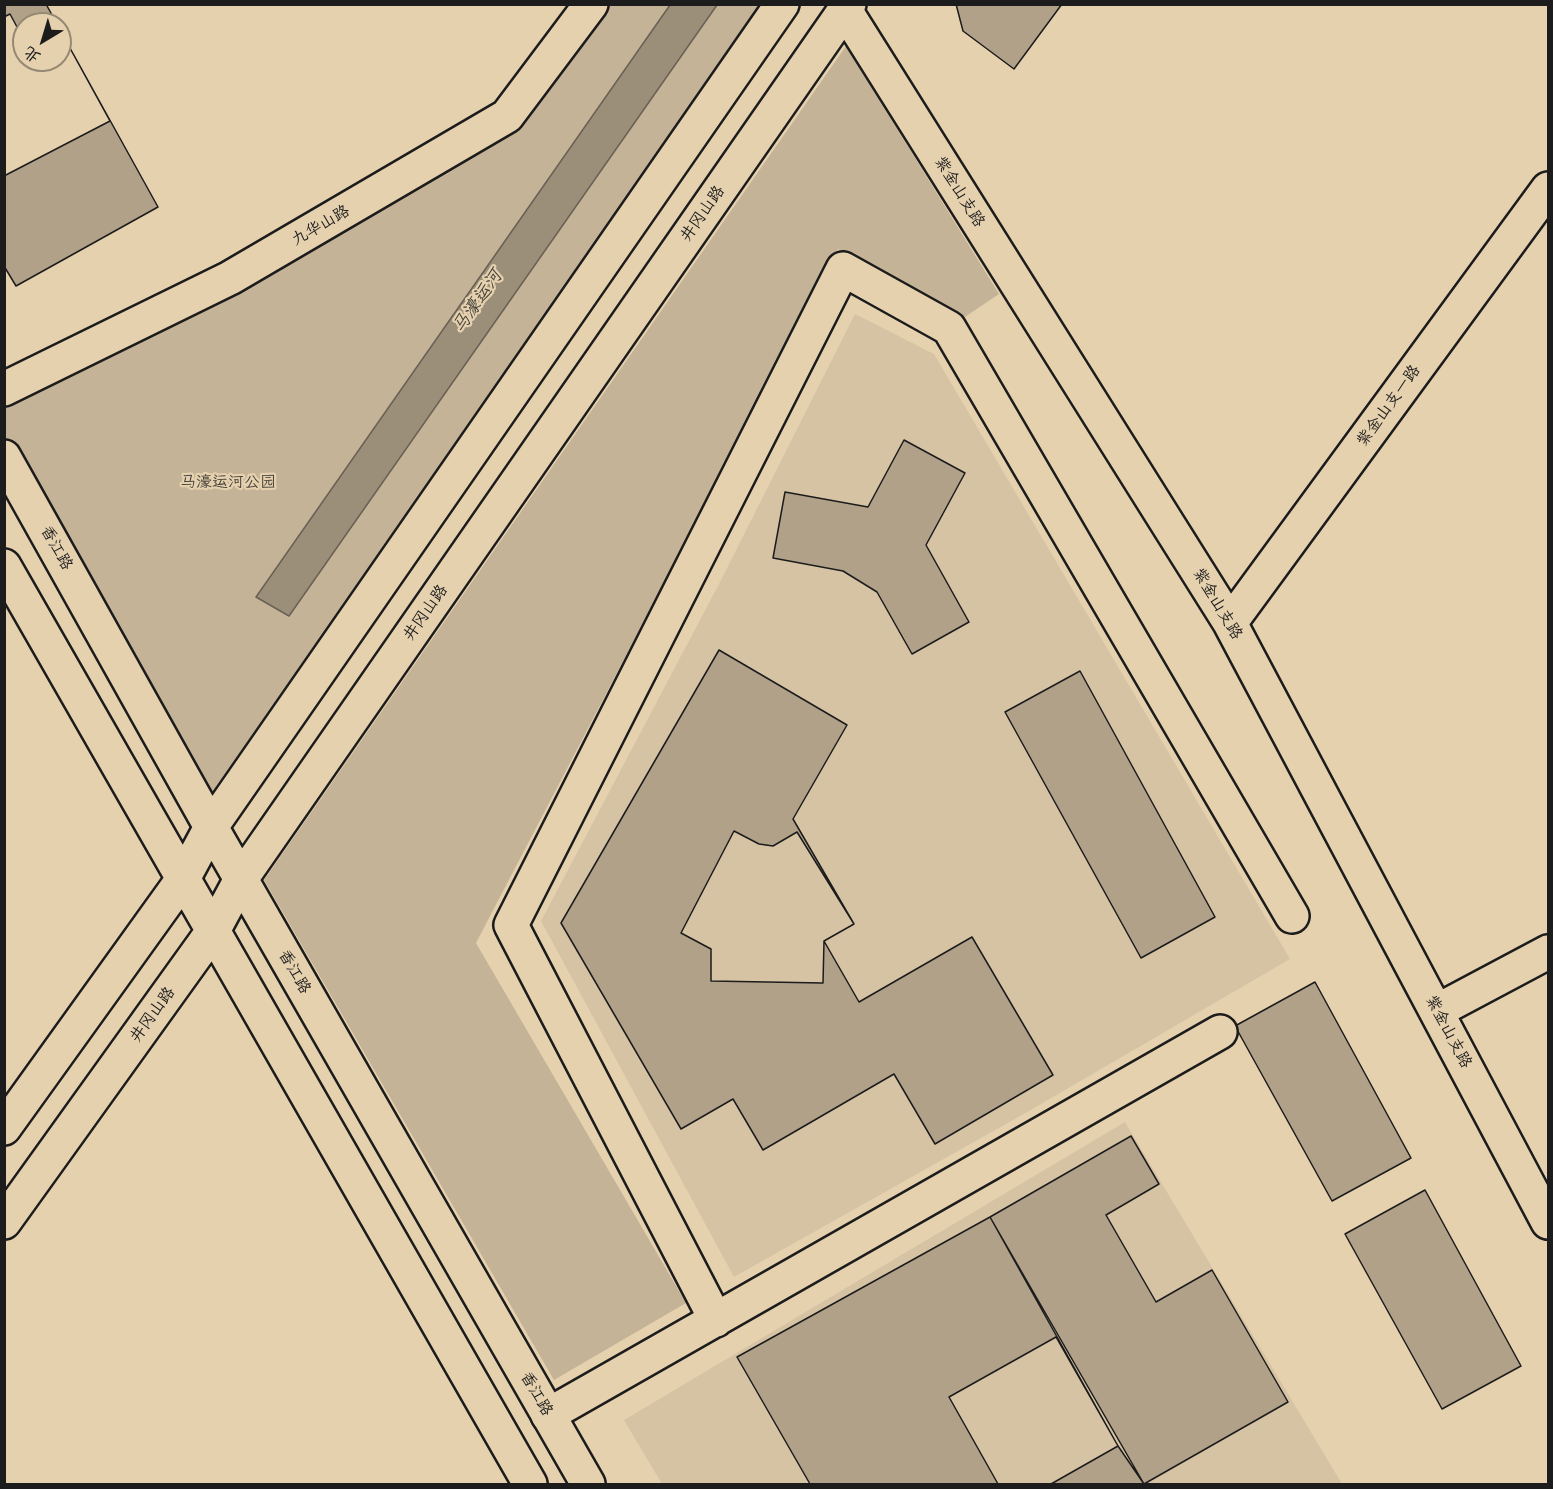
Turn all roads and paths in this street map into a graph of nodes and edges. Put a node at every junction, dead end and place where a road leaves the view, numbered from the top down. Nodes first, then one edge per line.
1 (782, 4) edge
2 (586, 6) edge
3 (847, 8) edge
4 (1547, 194) edge
5 (4, 389) edge
6 (4, 457) edge
7 (4, 566) edge
8 (1230, 623) junction
9 (211, 827) junction
10 (183, 879) junction
11 (241, 879) junction
12 (1292, 916) dead end
13 (213, 931) junction
14 (1548, 952) edge
15 (1437, 1011) junction
16 (1220, 1032) dead end
17 (4, 1128) edge
18 (4, 1222) edge
19 (1548, 1222) edge
20 (716, 1320) junction
21 (548, 1415) junction
22 (530, 1485) edge
23 (588, 1485) edge

1 - 9 street
2 - 5 street, 九华山路
3 - 8 street, 紫金山支路
3 - 11 street, 井冈山路
4 - 8 street, 紫金山支一路
6 - 9 street, 香江路
7 - 10 street
8 - 15 street, 紫金山支路
9 - 10 street
9 - 11 street, 香江路
10 - 13 street
10 - 17 street
11 - 13 street, 井冈山路
11 - 21 street, 香江路
12 - 20 street
13 - 18 street, 井冈山路
13 - 22 street
14 - 15 street
15 - 19 street, 紫金山支路
16 - 20 street
20 - 21 street
21 - 23 street, 香江路

